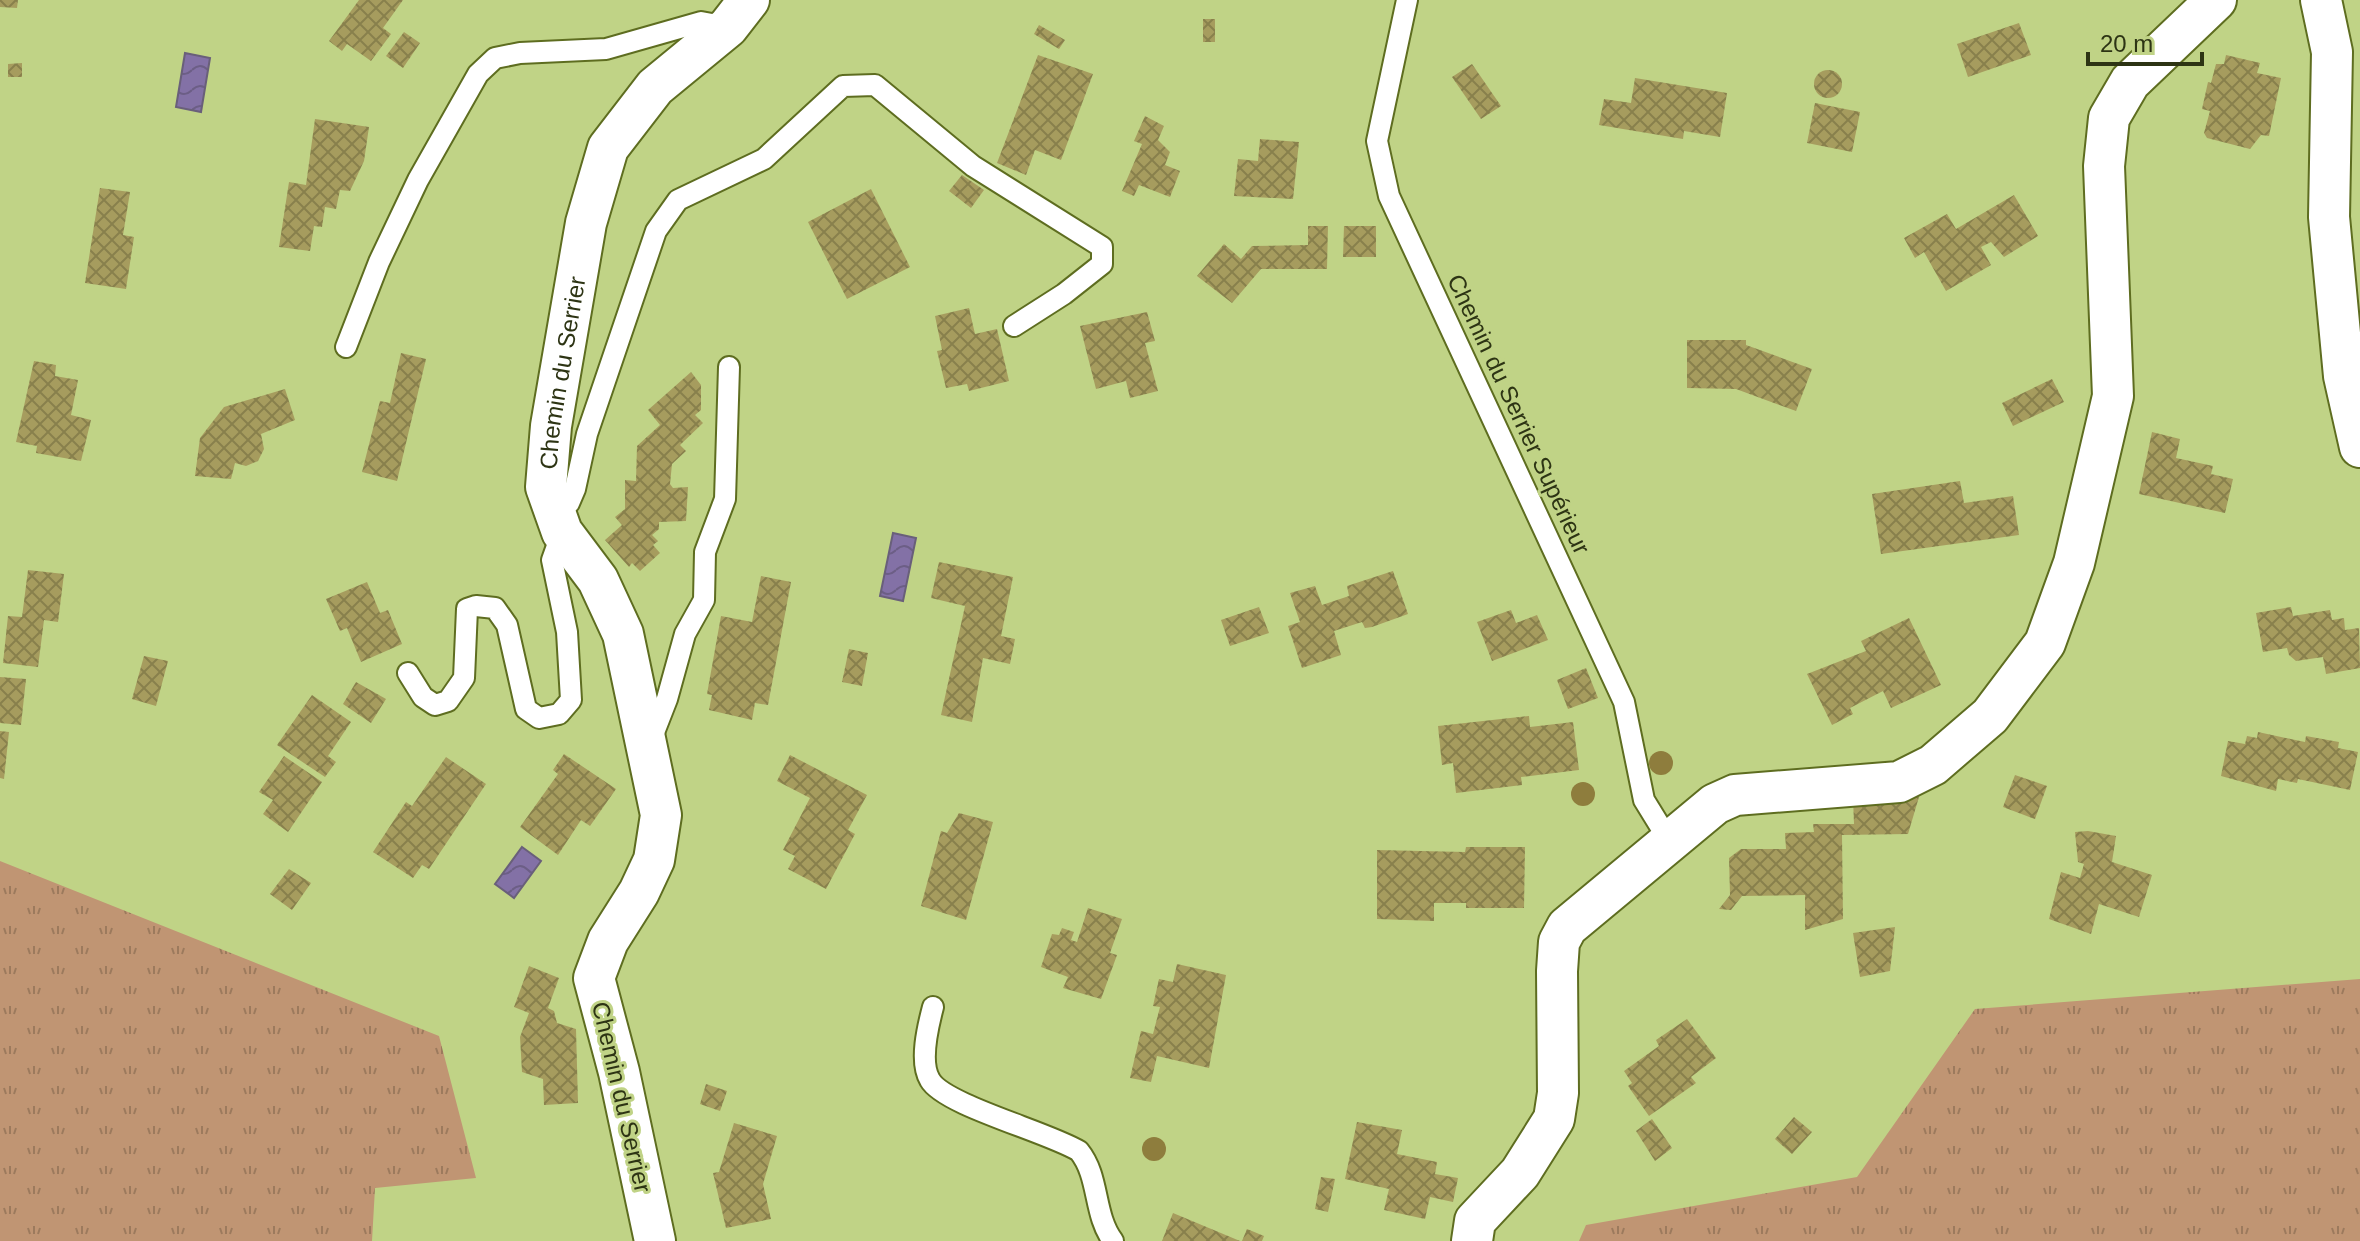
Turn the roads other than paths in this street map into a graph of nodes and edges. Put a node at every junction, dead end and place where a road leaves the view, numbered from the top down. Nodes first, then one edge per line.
1 (1407, 0) edge
2 (2216, 0) edge
3 (2321, 0) edge
4 (739, 14) edge
5 (1014, 326) dead end
6 (346, 347) dead end
7 (729, 367) dead end
8 (2360, 447) edge
9 (558, 524) junction
10 (408, 673) dead end
11 (648, 748) junction
12 (1668, 839) junction
13 (933, 1007) dead end
14 (655, 1241) edge
15 (1113, 1241) edge
16 (1472, 1241) edge

1 - 12 lane, Chemin du Serrier Supérieur
2 - 12 street
3 - 8 street
4 - 6 lane
4 - 9 street, Chemin du Serrier
5 - 9 lane
7 - 11 lane
9 - 10 lane
9 - 11 street, Chemin du Serrier
11 - 14 street, Chemin du Serrier
12 - 16 street
13 - 15 lane

